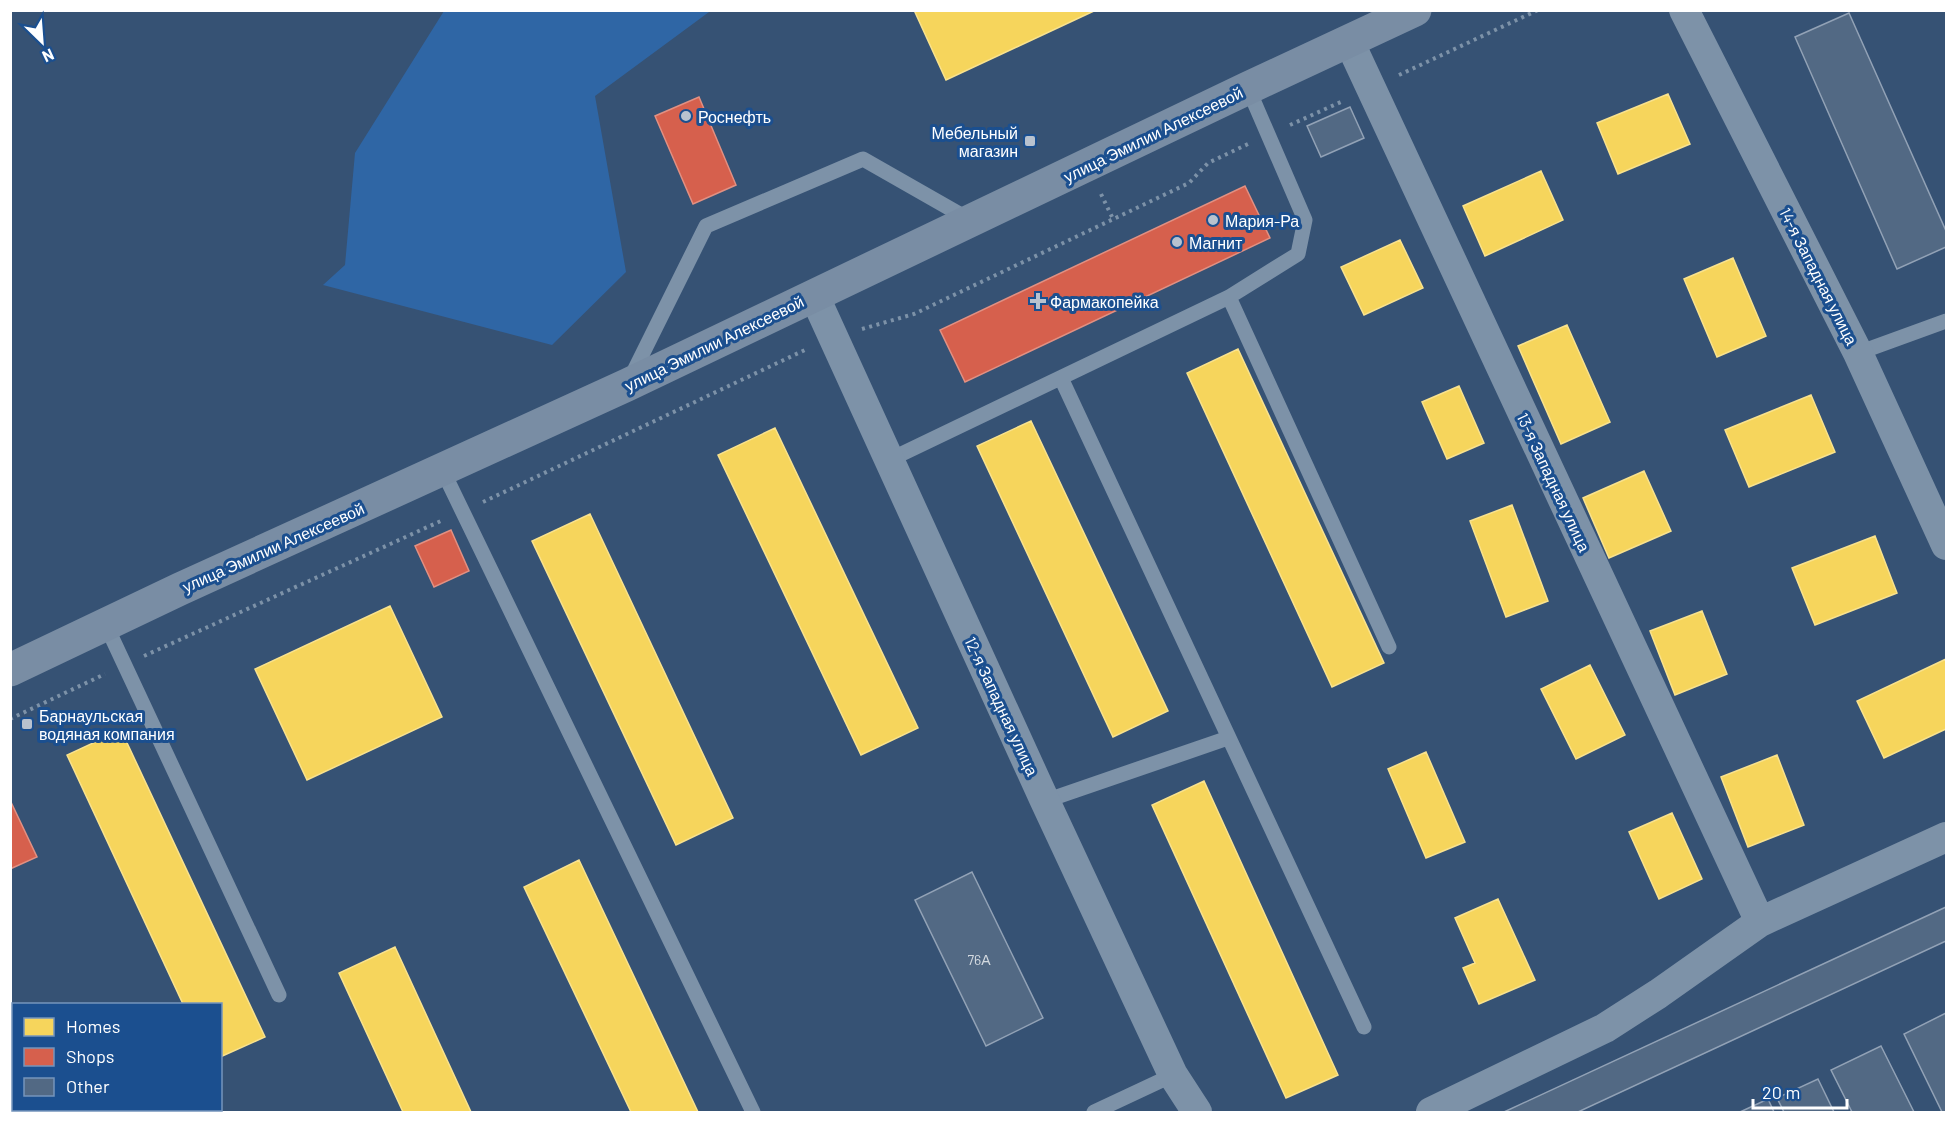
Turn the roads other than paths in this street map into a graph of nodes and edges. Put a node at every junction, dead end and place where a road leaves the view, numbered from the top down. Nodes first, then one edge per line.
1 (1415, 10) edge
2 (1684, 10) edge
3 (1349, 41) junction
4 (1248, 88) junction
5 (970, 220) junction
6 (814, 295) junction
7 (1229, 297) junction
8 (1947, 321) edge
9 (1858, 353) junction
10 (1061, 378) junction
11 (627, 385) junction
12 (889, 460) junction
13 (442, 469) junction
14 (1947, 545) edge
15 (105, 623) junction
16 (1389, 647) dead end
17 (10, 670) edge
18 (1228, 738) junction
19 (1045, 801) junction
20 (1947, 837) edge
21 (1760, 922) junction
22 (279, 994) dead end
23 (1364, 1027) dead end
24 (1173, 1075) junction
25 (753, 1113) edge
26 (1094, 1113) edge
27 (1197, 1113) edge
28 (1431, 1113) edge

1 - 3 street, улица Эмилии Алексеевой
2 - 9 street, 14-я Западная улица
3 - 4 street, улица Эмилии Алексеевой
3 - 21 street, 13-я Западная улица
4 - 5 street, улица Эмилии Алексеевой
4 - 7 lane
5 - 6 street, улица Эмилии Алексеевой
5 - 11 lane
6 - 11 street, улица Эмилии Алексеевой
6 - 12 street, 12-я Западная улица
7 - 10 lane
7 - 16 lane
8 - 9 lane
9 - 14 street, 14-я Западная улица
10 - 12 lane
10 - 18 lane
11 - 13 street, улица Эмилии Алексеевой
12 - 19 street, 12-я Западная улица
13 - 15 street, улица Эмилии Алексеевой
13 - 25 lane
15 - 17 street, улица Эмилии Алексеевой
15 - 22 lane
18 - 19 lane
18 - 23 lane
19 - 24 street, 12-я Западная улица
20 - 21 street
21 - 28 street
24 - 26 lane
24 - 27 street, 12-я Западная улица

